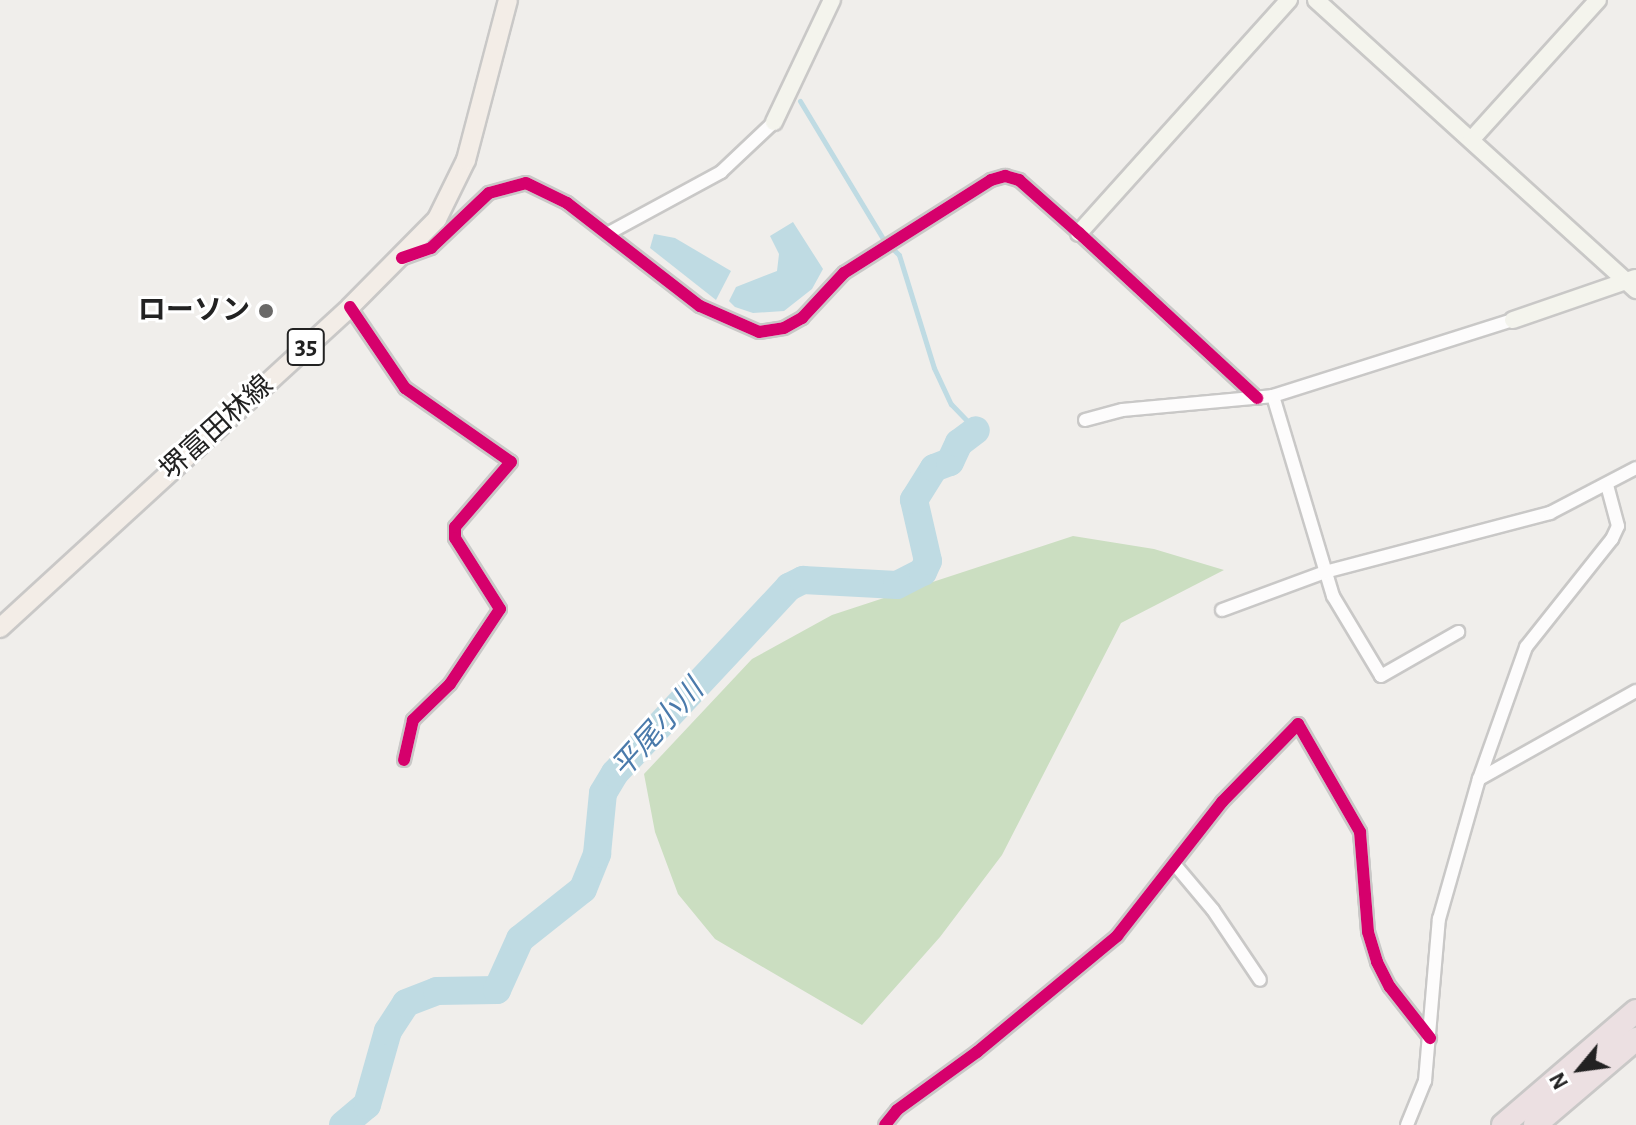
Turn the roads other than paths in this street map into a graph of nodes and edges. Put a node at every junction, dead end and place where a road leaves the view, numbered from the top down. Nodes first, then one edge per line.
1 (508, 0) edge
2 (832, 0) edge
3 (1289, 0) edge
4 (1316, 0) edge
5 (1598, 0) edge
6 (774, 122) joint
7 (1471, 140) junction
8 (1079, 233) junction
9 (607, 234) junction
10 (402, 258) junction
11 (1634, 283) edge
12 (350, 307) junction
13 (1513, 320) joint
14 (1273, 396) junction
15 (1257, 398) junction
16 (1085, 420) dead end
17 (1636, 468) edge
18 (1607, 485) junction
19 (1325, 572) junction
20 (1222, 610) dead end
21 (0, 628) edge
22 (1458, 632) dead end
23 (1636, 691) edge
24 (404, 760) dead end
25 (1479, 779) junction
26 (1176, 866) junction
27 (1260, 980) dead end
28 (1636, 1011) edge
29 (1430, 1038) junction
30 (1636, 1039) edge
31 (885, 1125) edge
32 (1407, 1125) edge
33 (1503, 1125) edge
34 (1535, 1125) edge

1 - 10 main road, 堺富田林線 / 35
2 - 6 street
3 - 8 street
4 - 7 street
5 - 7 street
6 - 9 street
7 - 11 street
8 - 9 street
8 - 15 street
9 - 10 street
10 - 12 main road, 堺富田林線 / 35
11 - 13 street
12 - 21 main road, 堺富田林線 / 35
12 - 24 street
13 - 14 street
14 - 15 street
14 - 19 street
15 - 16 street
17 - 18 street
18 - 19 street
18 - 25 street
19 - 20 street
19 - 22 street
23 - 25 street
25 - 29 street
26 - 27 street
26 - 29 street
26 - 31 street
28 - 33 highway
29 - 32 street
30 - 34 highway

